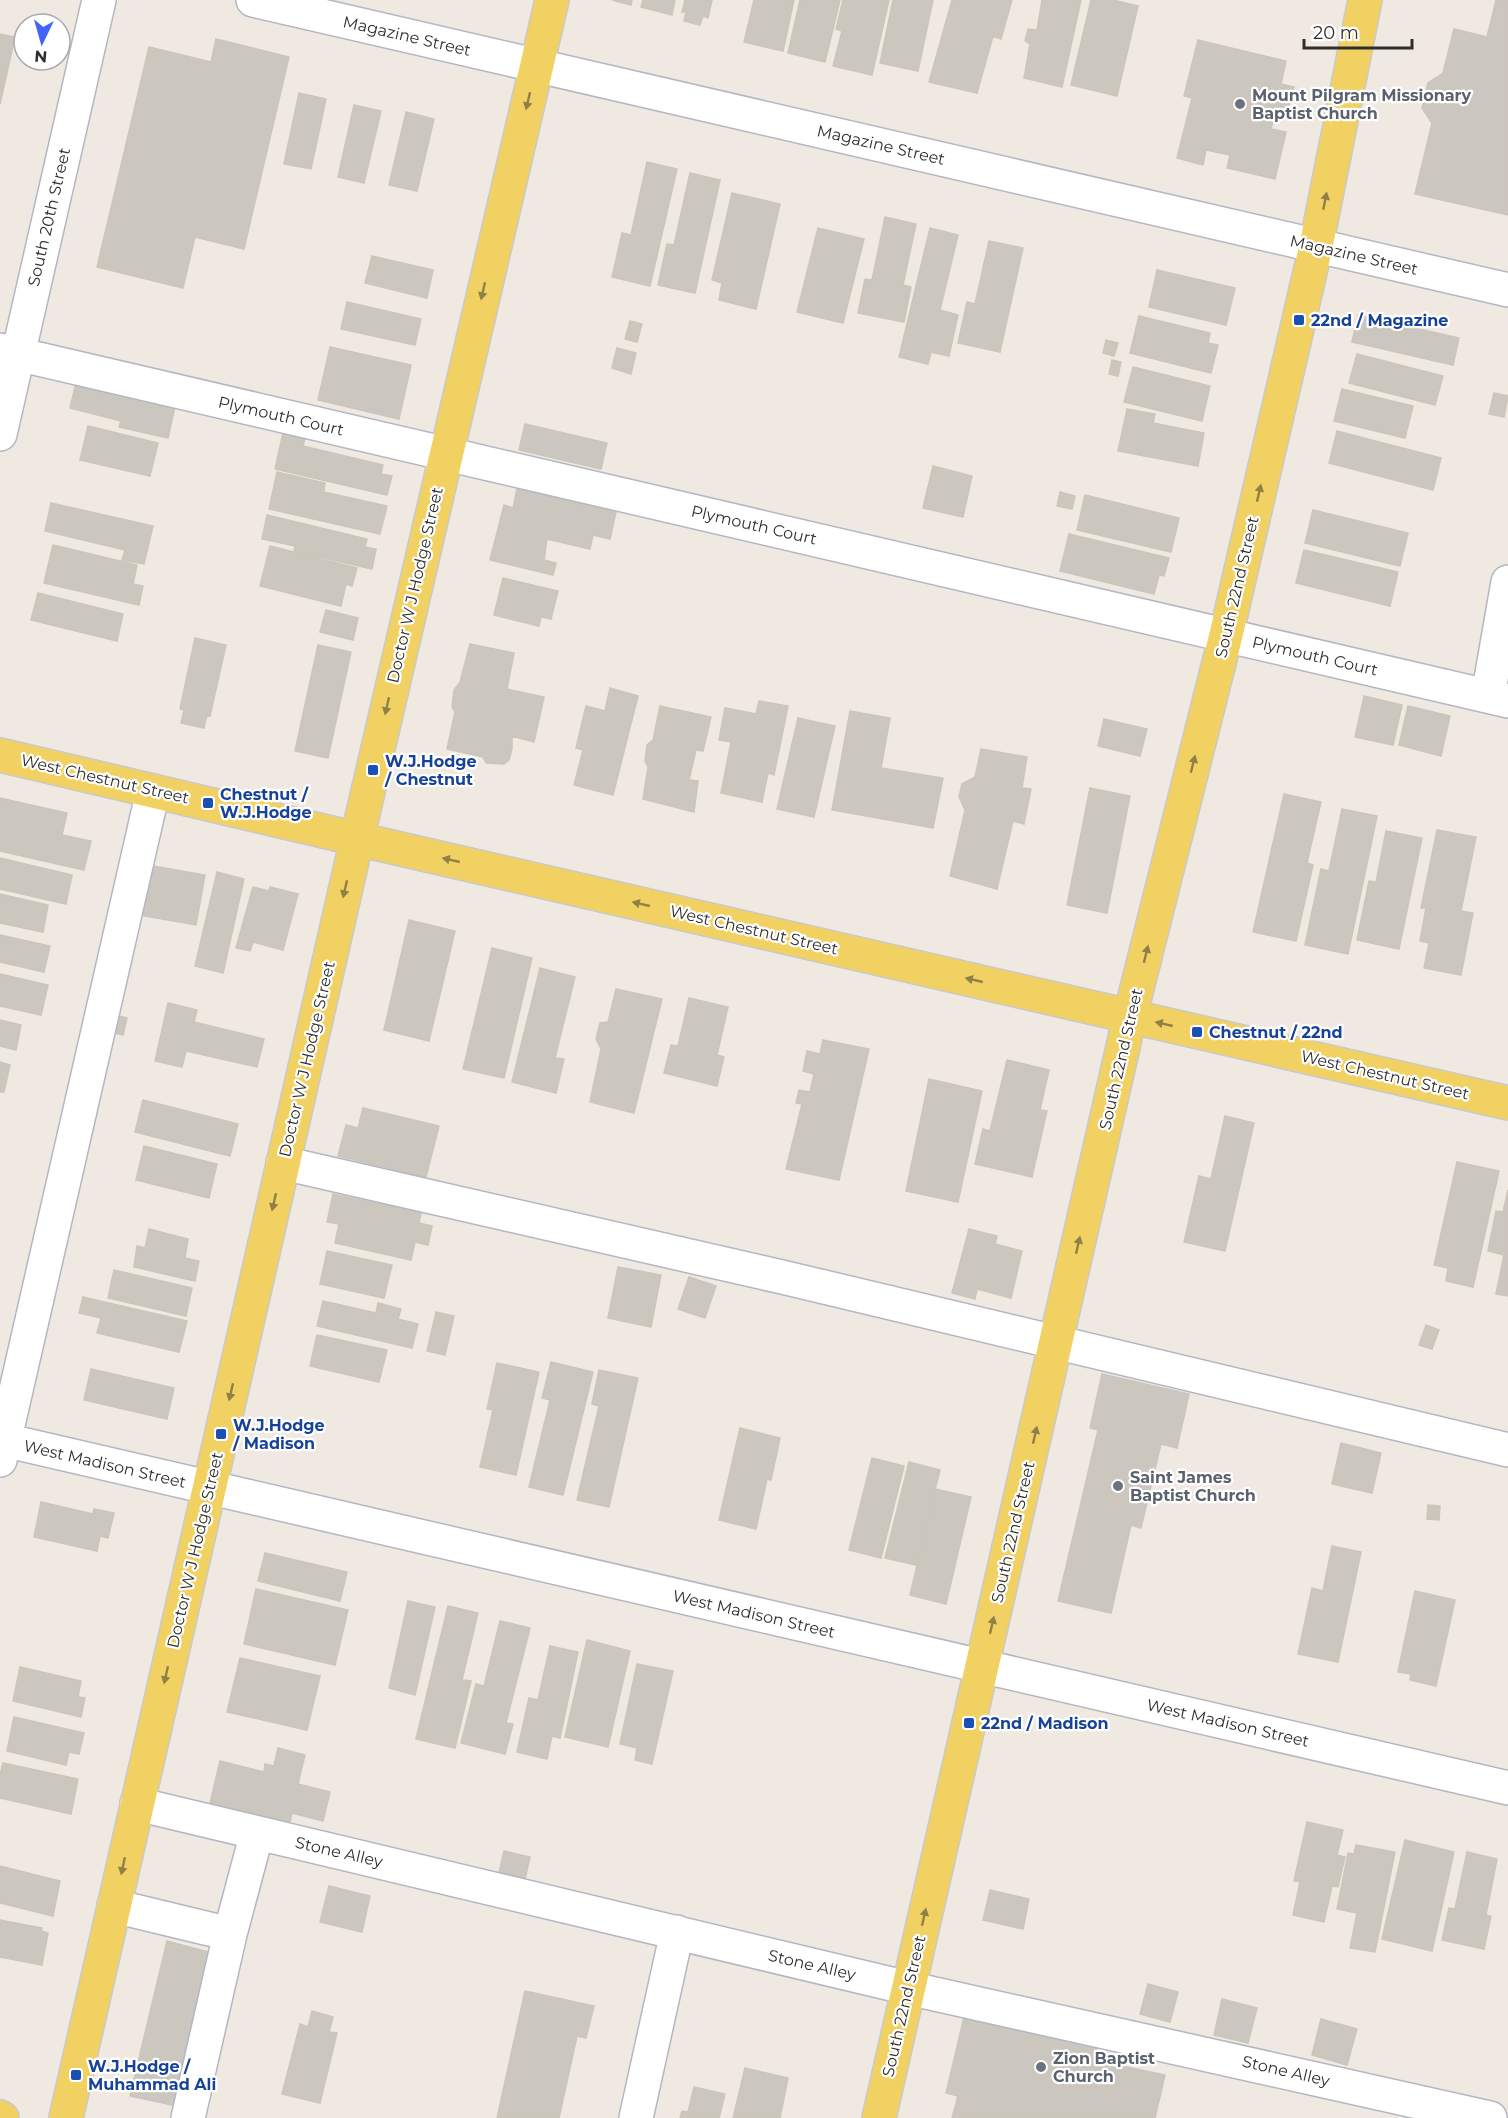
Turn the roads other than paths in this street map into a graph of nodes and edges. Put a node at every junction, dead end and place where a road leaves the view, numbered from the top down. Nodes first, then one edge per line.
1 (99, 0) edge
2 (253, 0) edge
3 (552, 0) edge
4 (1365, 0) edge
5 (536, 66) junction
6 (1316, 246) junction
7 (1508, 290) edge
8 (9, 352) edge
9 (0, 434) edge
10 (446, 454) junction
11 (1508, 582) edge
12 (1226, 635) junction
13 (1498, 698) edge
14 (0, 755) edge
15 (153, 791) junction
16 (357, 839) junction
17 (1130, 1016) junction
18 (1508, 1102) edge
19 (283, 1163) junction
20 (1056, 1343) junction
21 (1, 1447) edge
22 (1508, 1450) edge
23 (209, 1488) junction
24 (982, 1666) junction
25 (1508, 1788) edge
26 (137, 1804) junction
27 (257, 1833) junction
28 (114, 1906) junction
29 (677, 1932) junction
30 (230, 1934) junction
31 (908, 1988) junction
32 (66, 2118) edge
33 (188, 2118) edge
34 (636, 2118) edge
35 (879, 2118) edge
36 (1490, 2118) edge

1 - 8 street, South 20th Street
2 - 5 street, Magazine Street
3 - 5 main road, Doctor W J Hodge Street
6 -> 4 main road, South 22nd Street
5 - 6 street, Magazine Street
5 -> 10 main road, Doctor W J Hodge Street
6 - 7 street, Magazine Street
12 -> 6 main road, South 22nd Street
8 - 9 street, South 20th Street
8 - 10 street, Plymouth Court
10 - 12 street, Plymouth Court
10 -> 16 main road, Doctor W J Hodge Street
11 - 13 street
12 - 13 street, Plymouth Court
17 -> 12 main road, South 22nd Street
14 - 15 main road, West Chestnut Street
15 - 16 main road, West Chestnut Street
15 - 21 street
17 -> 16 main road, West Chestnut Street
16 -> 19 main road, Doctor W J Hodge Street
18 -> 17 main road, West Chestnut Street
20 -> 17 main road, South 22nd Street
19 - 20 street
19 -> 23 main road, Doctor W J Hodge Street
20 - 22 street
24 -> 20 main road, South 22nd Street
21 - 23 street, West Madison Street
23 - 24 street, West Madison Street
23 -> 26 main road, Doctor W J Hodge Street
24 - 25 street, West Madison Street
31 -> 24 main road, South 22nd Street
26 - 27 street, Stone Alley
26 -> 28 main road, Doctor W J Hodge Street
27 - 29 street, Stone Alley
27 - 30 street
28 - 30 street
28 - 32 main road, Doctor W J Hodge Street
29 - 31 street, Stone Alley
29 - 34 street
30 - 33 street
31 - 35 main road, South 22nd Street
31 - 36 street, Stone Alley

